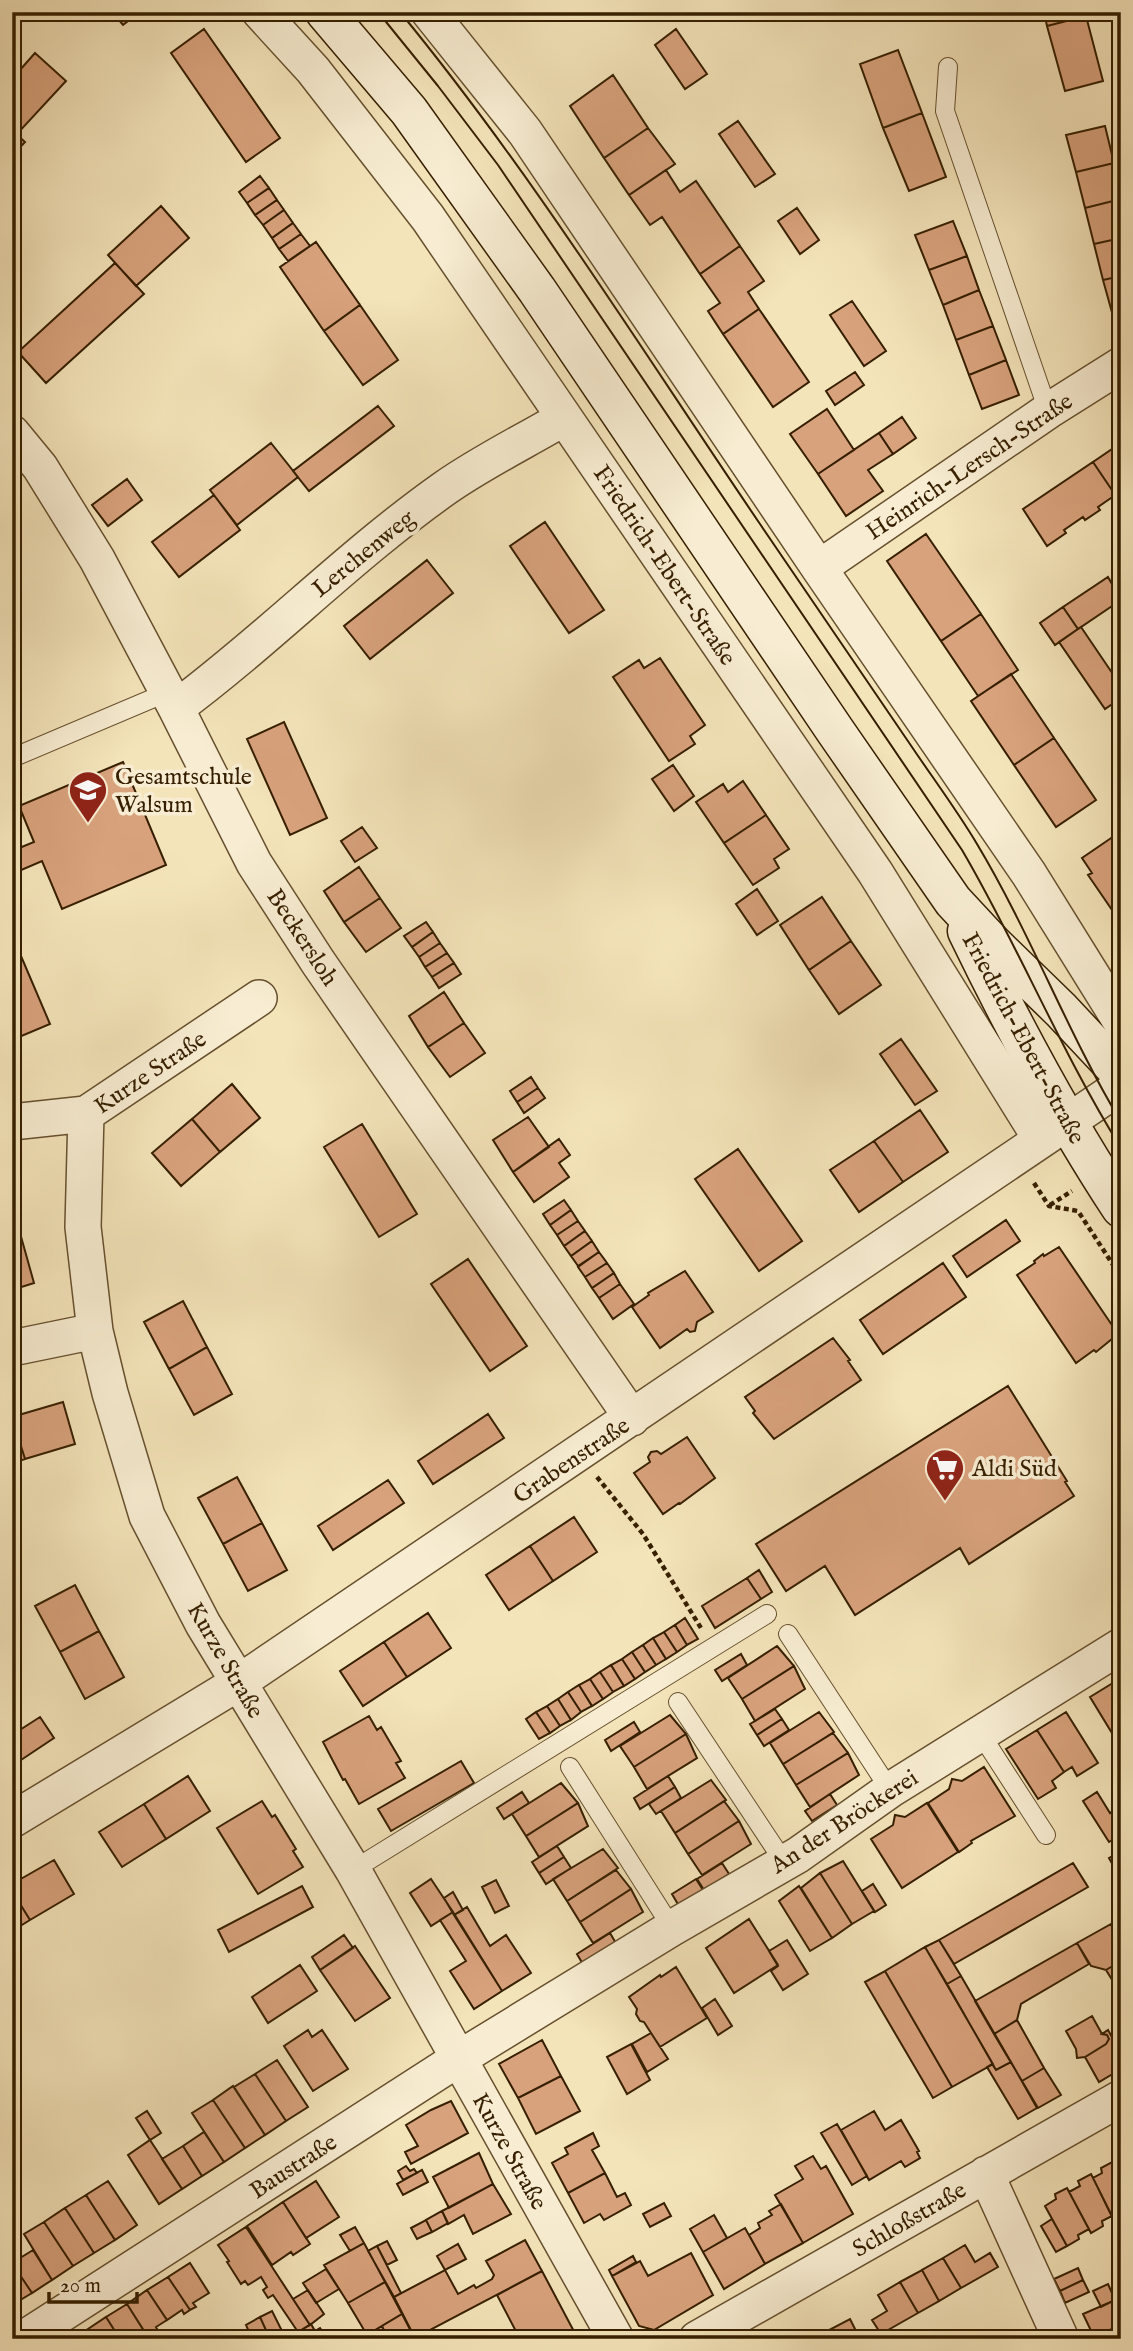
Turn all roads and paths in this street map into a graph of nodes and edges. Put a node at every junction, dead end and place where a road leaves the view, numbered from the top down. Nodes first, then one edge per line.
1 (260, 12) edge
2 (325, 12) edge
3 (429, 12) edge
4 (948, 67) dead end
5 (1121, 365) edge
6 (1048, 411) junction
7 (565, 418) junction
8 (12, 433) edge
9 (819, 568) junction
10 (172, 700) junction
11 (12, 758) edge
12 (953, 901) junction
13 (259, 998) dead end
14 (1121, 1022) edge
15 (1121, 1074) edge
16 (1121, 1086) edge
17 (86, 1114) junction
18 (12, 1122) edge
19 (1054, 1130) junction
20 (1121, 1208) edge
21 (95, 1331) junction
22 (12, 1348) edge
23 (632, 1418) junction
24 (579, 1454) junction
25 (767, 1614) dead end
26 (788, 1634) dead end
27 (1121, 1646) edge
28 (713, 1647) junction
29 (238, 1684) junction
30 (678, 1702) dead end
31 (979, 1734) junction
32 (570, 1767) dead end
33 (890, 1790) junction
34 (12, 1820) edge
35 (1046, 1835) dead end
36 (784, 1863) junction
37 (354, 1870) junction
38 (672, 1927) junction
39 (565, 1995) joint
40 (458, 2059) junction
41 (1121, 2098) edge
42 (986, 2174) junction
43 (23, 2339) edge
44 (616, 2339) edge
45 (698, 2339) edge
46 (1061, 2339) edge

1 - 7 street, Friedrich-Ebert-Straße
2 - 12 main road, Friedrich-Ebert-Straße
3 - 9 street
4 - 6 lane
5 - 6 street, Heinrich-Lersch-Straße
6 - 9 street, Heinrich-Lersch-Straße
7 - 10 street, Lerchenweg
7 - 19 street, Friedrich-Ebert-Straße
8 - 10 street, Beckersloh
9 - 14 street
10 - 11 lane
10 - 23 street, Beckersloh
12 - 15 main road, Friedrich-Ebert-Straße
12 - 19 main road, Friedrich-Ebert-Straße
13 - 17 street, Kurze Straße
16 - 19 street, Grabenstraße
17 - 18 street
17 - 21 street, Kurze Straße
19 - 20 main road, Friedrich-Ebert-Straße
19 - 23 street, Grabenstraße
21 - 22 street
21 - 29 street, Kurze Straße
23 - 24 street, Grabenstraße
24 - 28 path
24 - 29 street, Grabenstraße
25 - 28 lane
26 - 33 lane
27 - 31 street, An der Bröckerei
28 - 37 lane
29 - 34 street, Grabenstraße
29 - 37 street, Kurze Straße
30 - 36 lane
31 - 33 street, An der Bröckerei
31 - 35 lane
32 - 38 lane
33 - 36 street, An der Bröckerei
36 - 38 street, An der Bröckerei
37 - 40 street, Kurze Straße
38 - 39 street, An der Bröckerei
39 - 40 street, Baustraße
40 - 43 street, Baustraße
40 - 44 street, Kurze Straße
41 - 42 street, Schloßstraße
42 - 45 street, Schloßstraße
42 - 46 street

